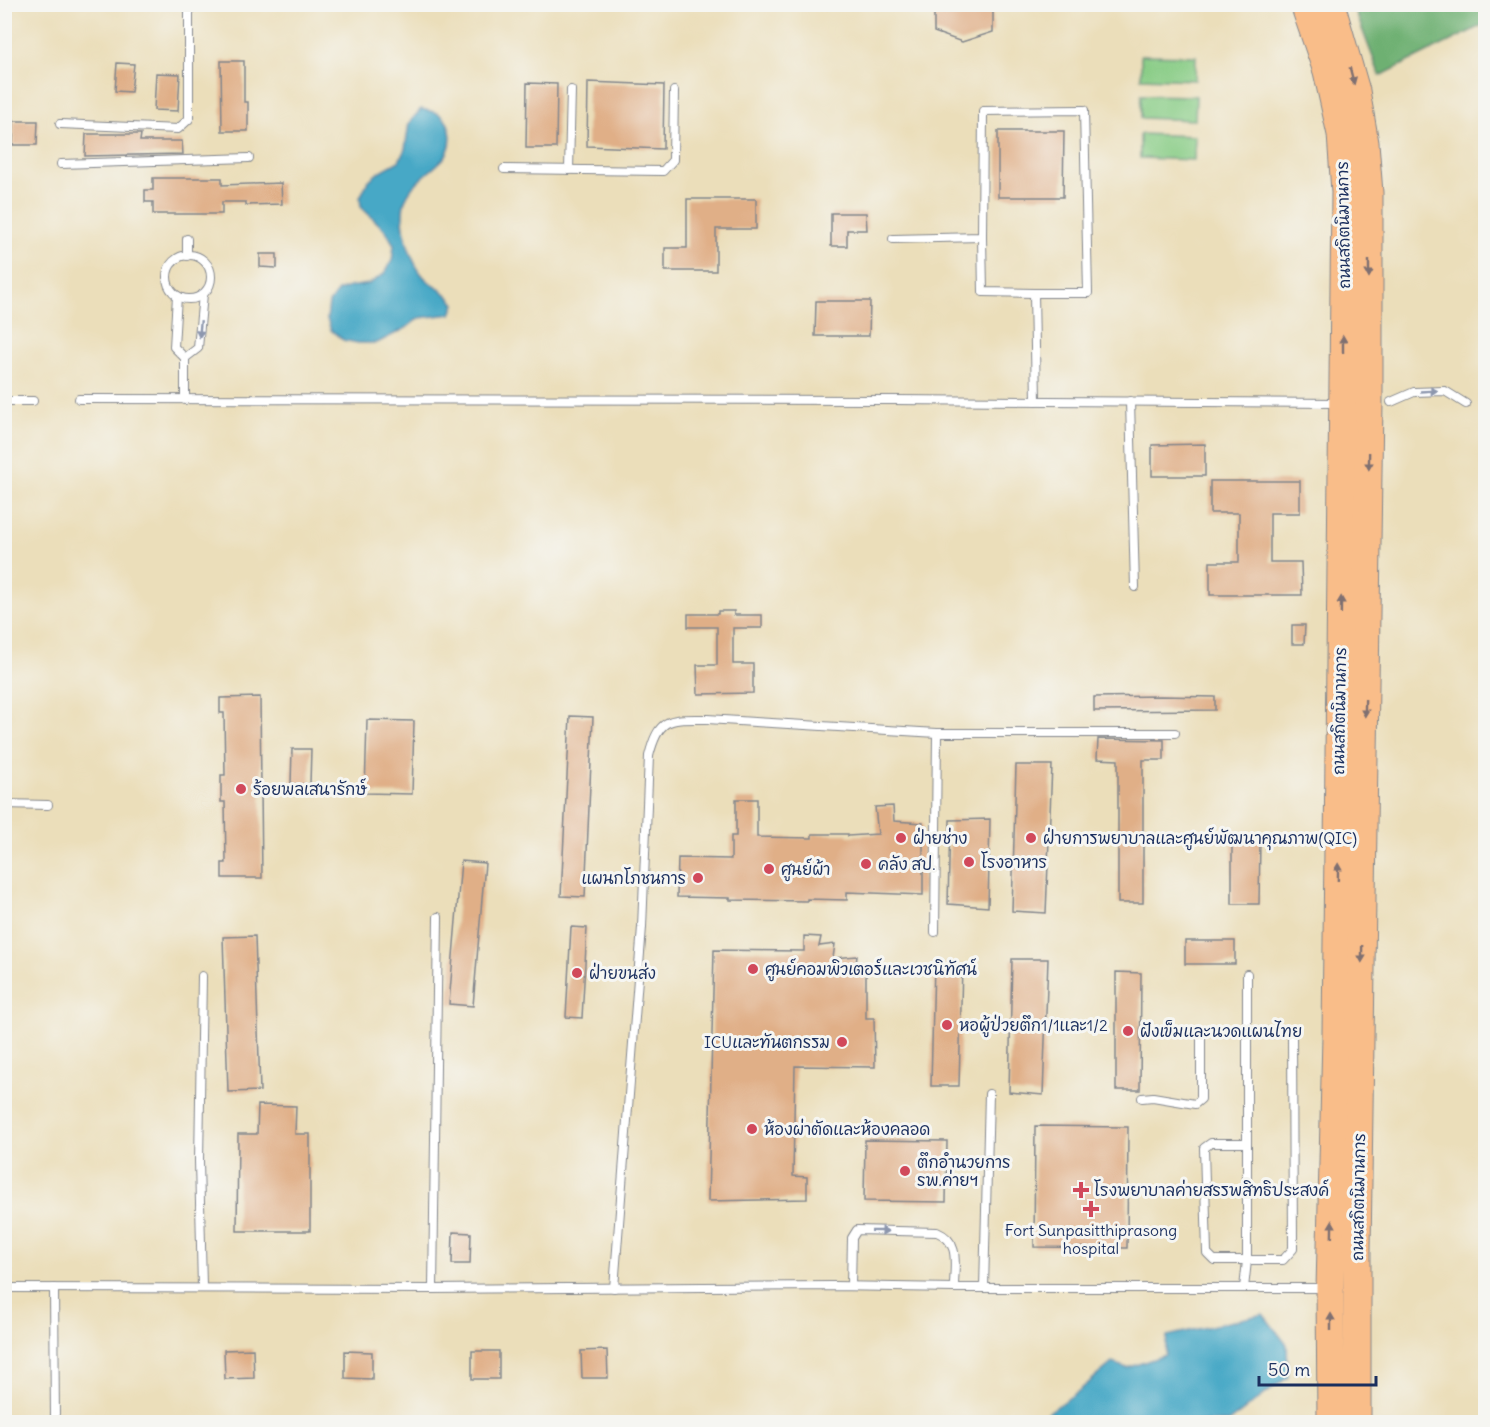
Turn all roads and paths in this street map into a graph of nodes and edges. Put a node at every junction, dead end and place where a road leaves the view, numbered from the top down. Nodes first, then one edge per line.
1 (186, 4) edge
2 (1304, 4) edge
3 (1331, 4) edge
4 (570, 90) dead end
5 (674, 91) dead end
6 (60, 124) dead end
7 (249, 158) dead end
8 (61, 164) dead end
9 (504, 169) dead end
10 (569, 170) junction
11 (982, 237) junction
12 (187, 239) dead end
13 (893, 239) dead end
14 (187, 255) junction
15 (1034, 293) junction
16 (203, 294) junction
17 (177, 296) junction
18 (186, 358) junction
19 (80, 399) dead end
20 (186, 400) junction
21 (4, 401) edge
22 (33, 401) dead end
23 (1036, 401) junction
24 (1130, 401) junction
25 (1368, 403) junction
26 (1466, 404) dead end
27 (1135, 587) dead end
28 (937, 733) junction
29 (1174, 733) dead end
30 (4, 804) edge
31 (48, 805) dead end
32 (438, 917) dead end
33 (935, 932) dead end
34 (1247, 974) dead end
35 (202, 976) dead end
36 (1247, 1032) junction
37 (989, 1094) dead end
38 (1142, 1098) dead end
39 (1247, 1143) junction
40 (1247, 1261) junction
41 (851, 1286) junction
42 (201, 1287) junction
43 (614, 1287) junction
44 (954, 1287) junction
45 (984, 1287) junction
46 (4, 1288) edge
47 (54, 1288) junction
48 (1244, 1288) junction
49 (1343, 1288) junction
50 (433, 1289) junction
51 (55, 1422) edge
52 (1331, 1422) edge
53 (1357, 1422) edge

1 - 6 lane
25 -> 2 main road, ถนนสถิตนิมานการ
3 -> 25 main road, ถนนสถิตนิมานการ
4 - 10 lane
5 - 10 lane
7 - 8 lane
9 - 10 lane
11 - 13 lane
11 - 15 lane
11 - 15 lane
12 - 14 lane
14 - 16 lane
14 - 17 lane
15 - 23 lane
16 - 17 lane
16 -> 18 lane
17 - 18 lane
18 - 20 lane
19 - 20 lane
20 - 23 lane
21 - 22 lane
23 - 24 lane
24 - 25 lane
24 - 27 lane
25 -> 26 lane
25 - 49 main road, ถนนสถิตนิมานการ
28 - 29 lane
28 - 33 lane
28 - 43 lane
30 - 31 lane
32 - 50 lane
34 - 36 lane
35 - 42 lane
36 - 38 lane
36 - 39 lane
36 - 40 lane
37 - 45 lane
39 - 40 lane
39 - 40 lane
40 - 48 lane
41 - 43 lane
41 - 44 lane
41 -> 44 lane
42 - 47 lane
42 - 50 lane
43 - 50 lane
44 - 45 lane
45 - 48 lane
46 - 47 lane
47 - 51 lane
48 - 49 lane
52 -> 49 main road, ถนนสถิตนิมานการ
49 - 53 main road, ถนนสถิตนิมานการ

